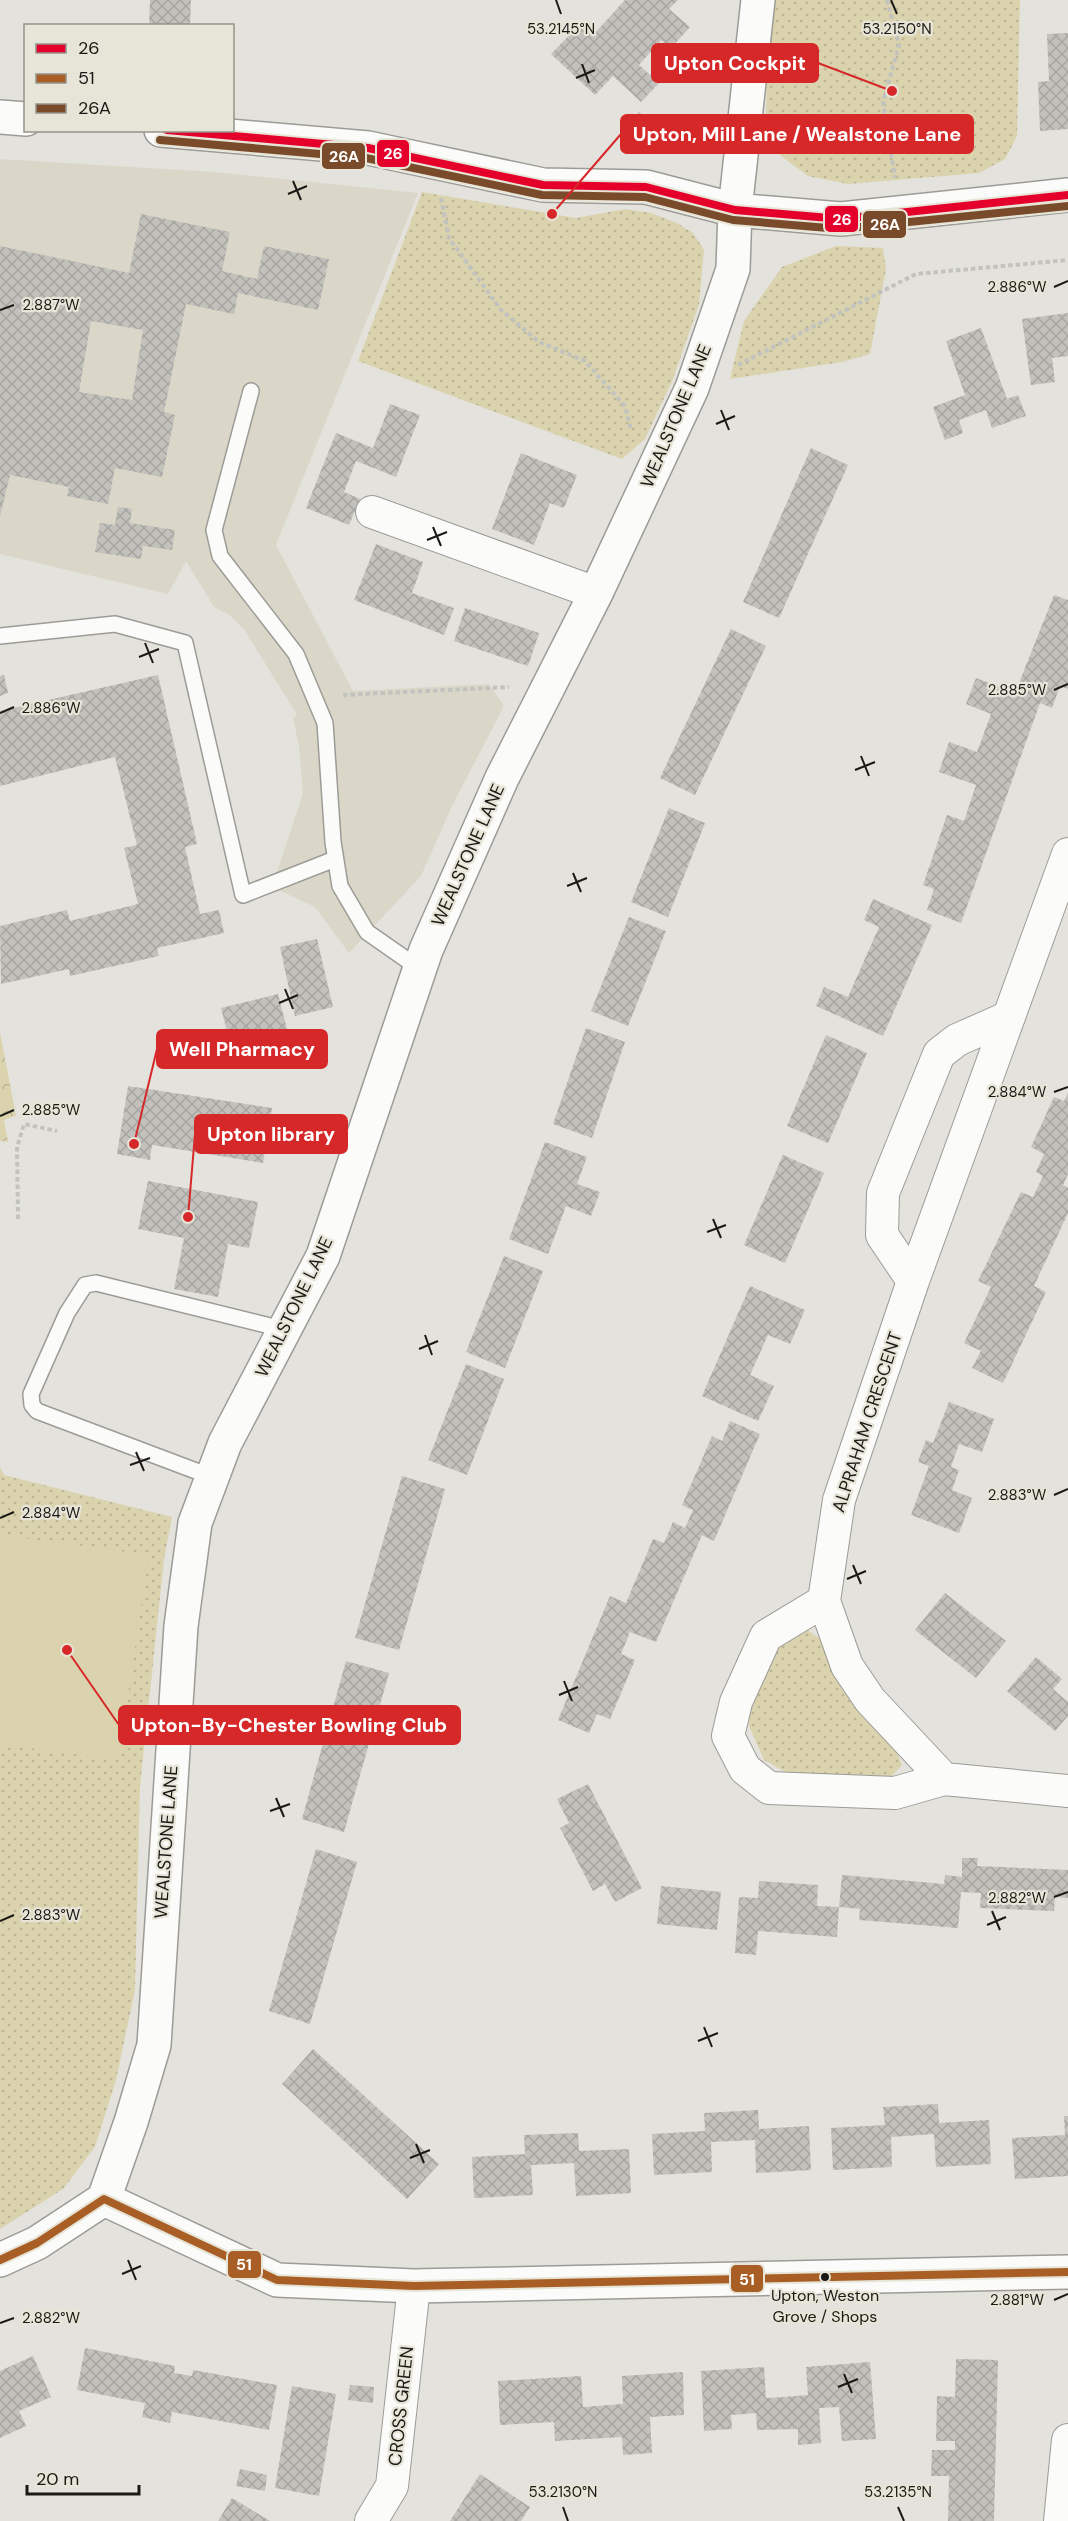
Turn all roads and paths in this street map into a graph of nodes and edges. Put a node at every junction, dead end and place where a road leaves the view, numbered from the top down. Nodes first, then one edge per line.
1 (758, 0) edge
2 (887, 0) edge
3 (0, 117) edge
4 (24, 119) edge
5 (184, 132) edge
6 (441, 164) junction
7 (1068, 195) edge
8 (735, 210) junction
9 (901, 213) junction
10 (1068, 260) edge
11 (692, 388) junction
12 (251, 391) dead end
13 (653, 472) junction
14 (372, 512) dead end
15 (596, 593) junction
16 (0, 636) edge
17 (336, 685) dead end
18 (549, 685) junction
19 (1068, 854) edge
20 (336, 859) junction
21 (420, 969) junction
22 (1009, 1017) junction
23 (57, 1131) dead end
24 (18, 1219) dead end
25 (913, 1281) junction
26 (286, 1330) junction
27 (212, 1477) junction
28 (824, 1601) junction
29 (944, 1779) junction
30 (1068, 1791) edge
31 (104, 2199) junction
32 (0, 2260) edge
33 (1068, 2272) edge
34 (414, 2286) junction
35 (1068, 2440) edge
36 (1068, 2446) edge
37 (371, 2521) edge
38 (1060, 2521) edge

1 - 8 street, WEALSTONE LANE
2 - 9 path
3 - 4 street
5 - 6 street
6 - 8 street
6 - 13 path
7 - 9 street
8 - 9 street
8 - 11 street, WEALSTONE LANE
10 - 11 path
11 - 13 street, WEALSTONE LANE
12 - 20 lane
13 - 15 street, WEALSTONE LANE
14 - 15 street
15 - 18 street, WEALSTONE LANE
16 - 20 lane
17 - 18 path
18 - 21 street, WEALSTONE LANE
19 - 22 street, ALPRAHAM CRESCENT
20 - 21 lane
21 - 26 street, WEALSTONE LANE
22 - 25 street, ALPRAHAM CRESCENT
22 - 25 street
23 - 24 path
25 - 28 street, ALPRAHAM CRESCENT
26 - 27 street, WEALSTONE LANE
26 - 27 lane
27 - 31 street, WEALSTONE LANE
28 - 29 street, ALPRAHAM CRESCENT
28 - 29 street
29 - 30 street
31 - 32 street
31 - 34 street
33 - 34 street
34 - 37 street, CROSS GREEN
35 - 36 street
36 - 38 street

